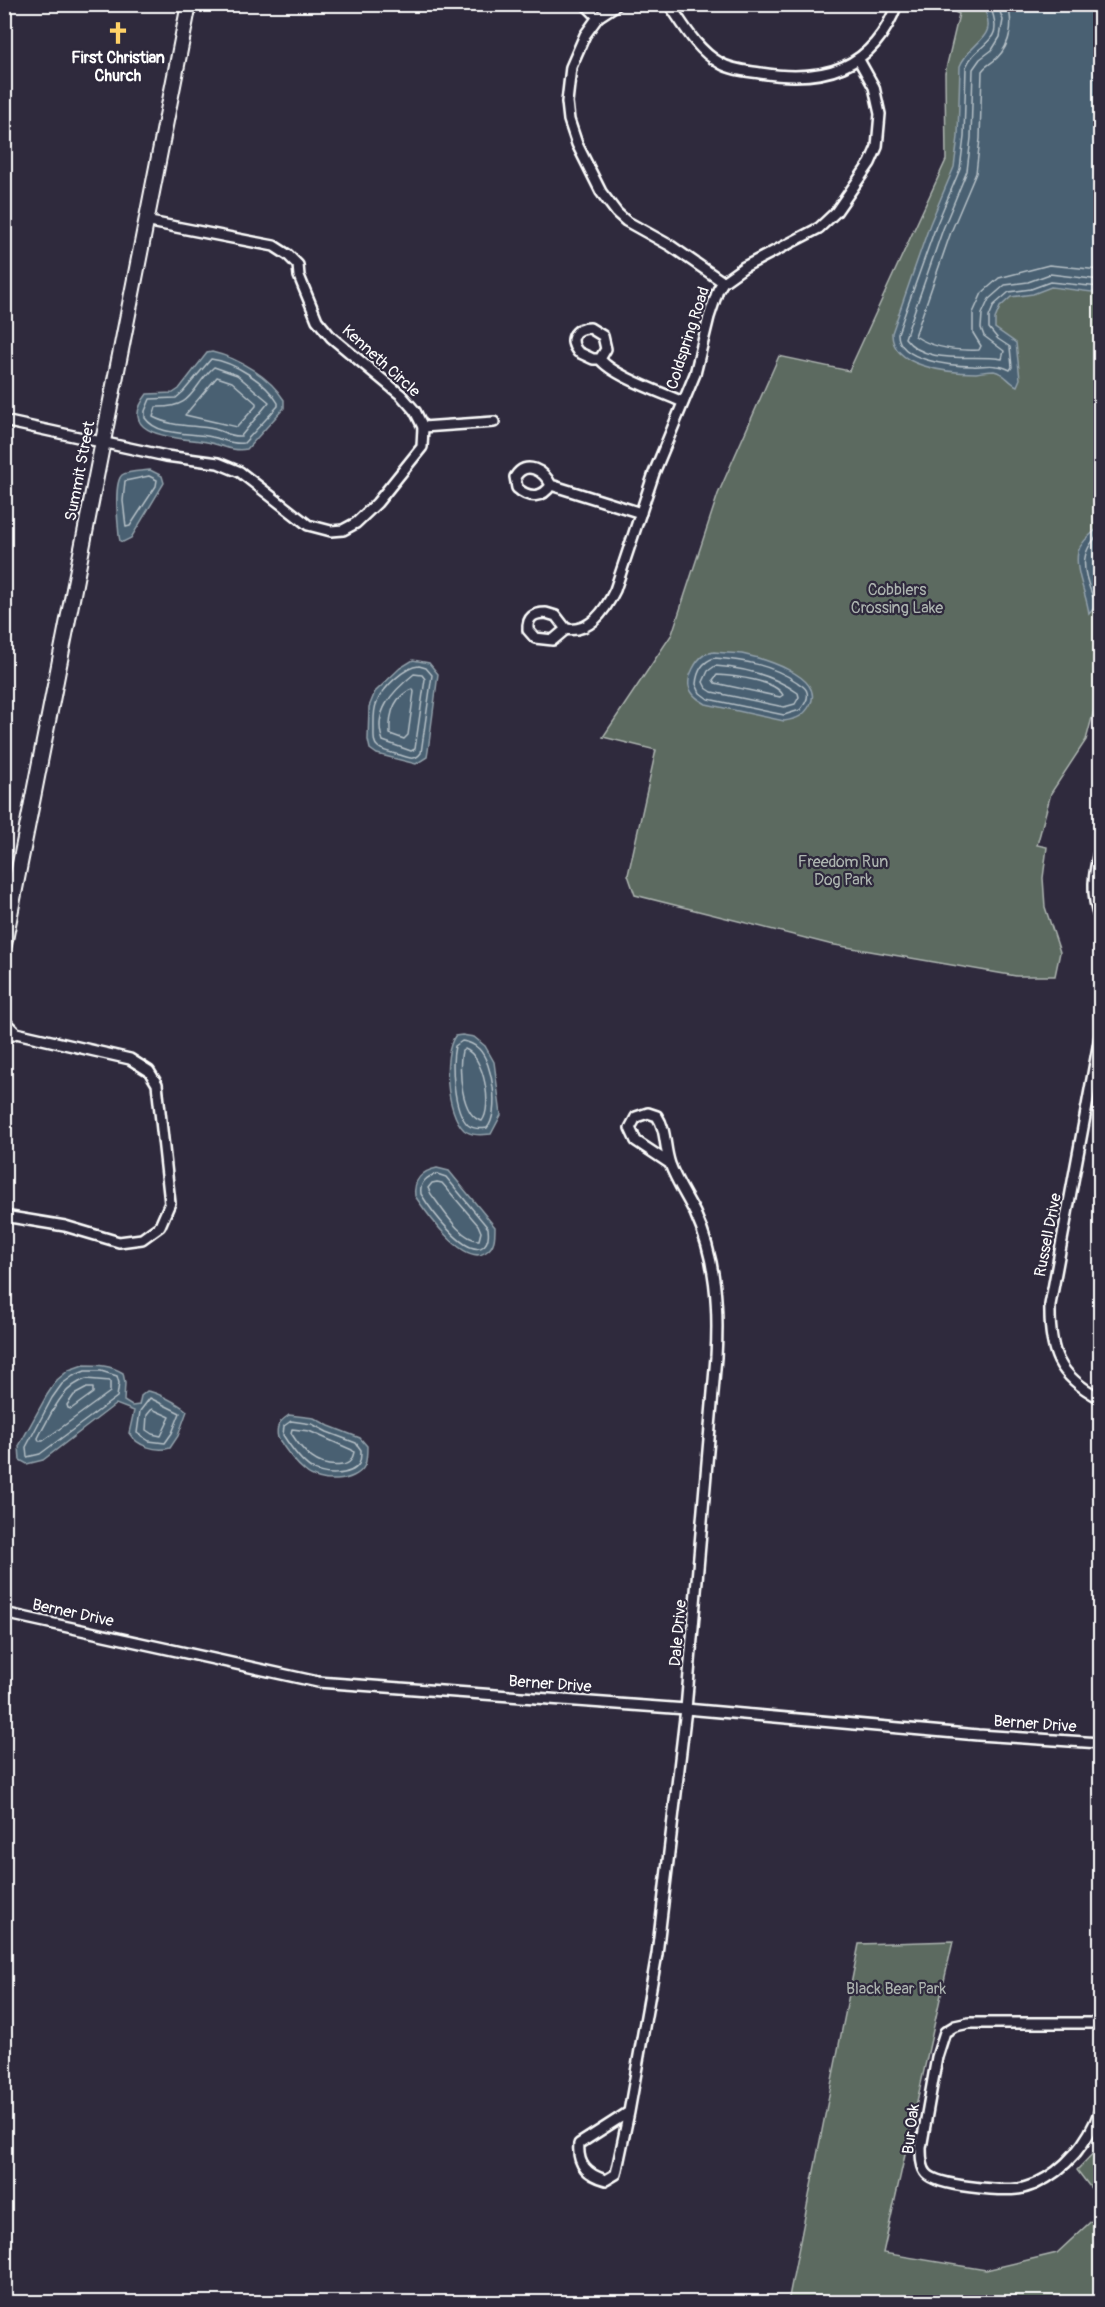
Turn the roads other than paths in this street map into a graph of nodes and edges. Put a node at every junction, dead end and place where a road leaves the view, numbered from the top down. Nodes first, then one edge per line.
1 (189, 4) edge
2 (585, 4) edge
3 (618, 4) edge
4 (669, 4) edge
5 (897, 4) edge
6 (598, 17) junction
7 (859, 60) junction
8 (145, 221) junction
9 (723, 282) junction
10 (600, 359) dead end
11 (683, 402) junction
12 (4, 421) edge
13 (494, 423) dead end
14 (423, 428) junction
15 (102, 443) junction
16 (551, 485) dead end
17 (641, 513) junction
18 (566, 629) dead end
19 (1101, 848) edge
20 (1101, 919) edge
21 (4, 945) edge
22 (4, 1021) edge
23 (16, 1033) junction
24 (1101, 1036) edge
25 (4, 1039) edge
26 (1099, 1058) edge
27 (669, 1162) junction
28 (4, 1216) edge
29 (1101, 1398) edge
30 (4, 1613) edge
31 (686, 1709) junction
32 (1101, 1743) edge
33 (1101, 2023) edge
34 (1101, 2110) edge
35 (630, 2112) junction

1 - 8 main road, Summit Street
2 - 6 street
3 - 6 street
4 - 7 street
5 - 7 street
6 - 9 street
7 - 9 street, Coldspring Road
8 - 14 street, Kenneth Circle
8 - 15 main road, Summit Street
9 - 11 street, Coldspring Road
10 - 11 street
11 - 17 street, Coldspring Road
12 - 15 street
13 - 14 street
14 - 15 street
15 - 21 main road, Summit Street
16 - 17 street
17 - 18 street, Coldspring Road
19 - 20 street
22 - 23 street
23 - 25 street
23 - 28 street
24 - 26 street, Russell Drive
26 - 29 street, Russell Drive
27 - 27 street, Dale Drive
27 - 31 street, Dale Drive
30 - 31 street, Berner Drive
31 - 32 street, Berner Drive
31 - 35 street, Dale Drive
33 - 34 street, Bur Oak
35 - 35 street, Dale Drive

